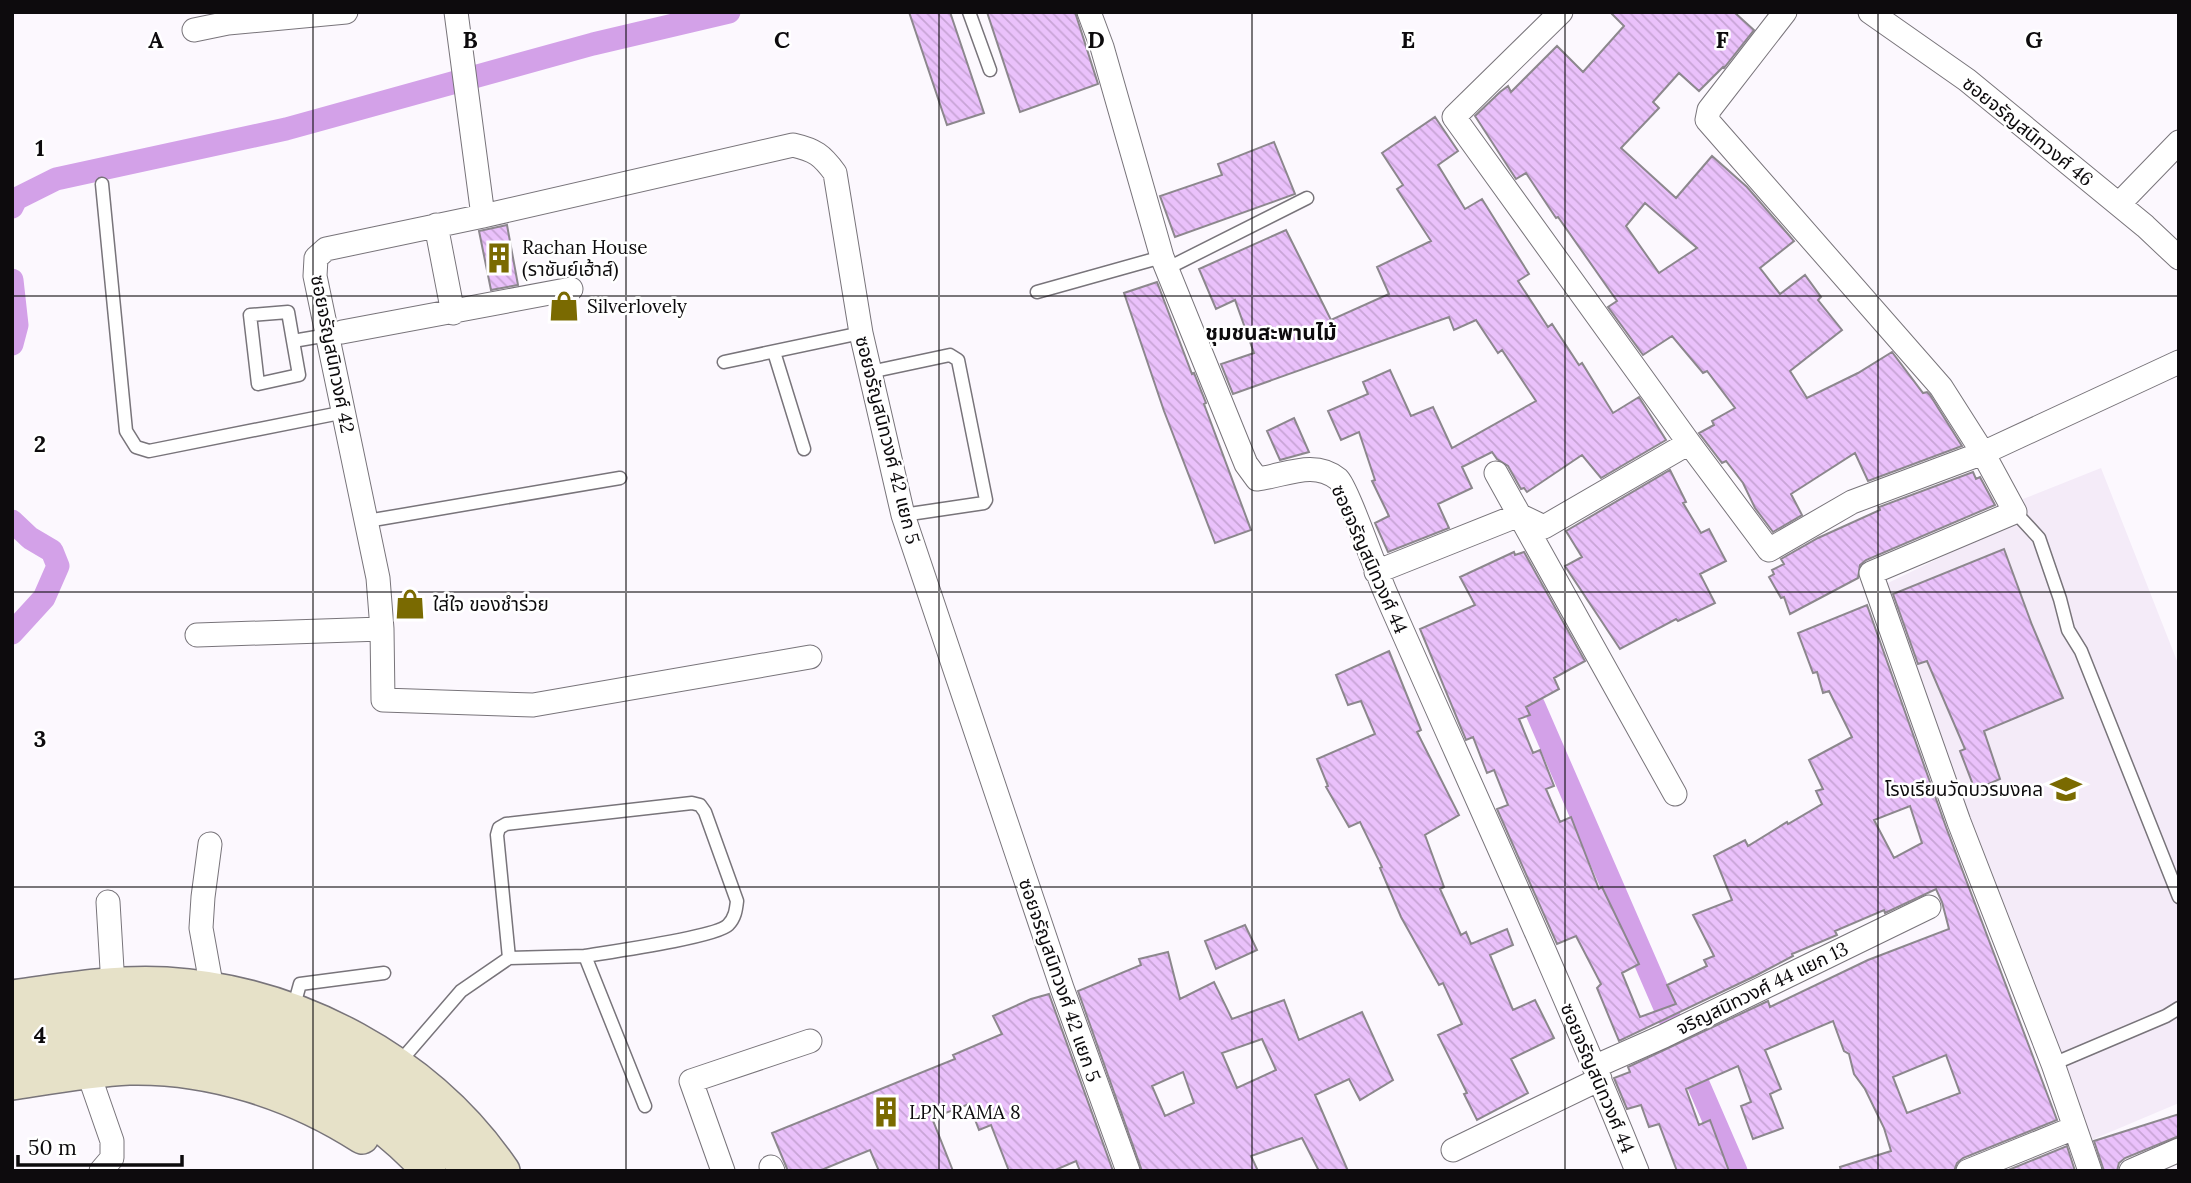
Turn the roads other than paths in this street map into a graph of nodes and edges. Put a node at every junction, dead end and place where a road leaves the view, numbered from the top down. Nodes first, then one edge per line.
1 (346, 12) edge
2 (456, 12) edge
3 (969, 12) edge
4 (1089, 12) edge
5 (1561, 12) edge
6 (1785, 12) edge
7 (1870, 12) edge
8 (194, 30) dead end
9 (990, 70) dead end
10 (2179, 142) edge
11 (102, 184) dead end
12 (1307, 198) dead end
13 (2119, 204) junction
14 (483, 216) junction
15 (436, 225) junction
16 (2179, 258) edge
17 (1164, 263) junction
18 (571, 289) dead end
19 (1037, 292) dead end
20 (453, 313) junction
21 (861, 333) junction
22 (335, 334) junction
23 (293, 341) junction
24 (774, 352) junction
25 (724, 362) dead end
26 (2179, 362) edge
27 (870, 372) junction
28 (345, 412) junction
29 (1689, 443) junction
30 (804, 449) dead end
31 (1983, 453) junction
32 (1496, 472) dead end
33 (620, 478) dead end
34 (2015, 512) junction
35 (903, 515) junction
36 (1519, 515) junction
37 (367, 521) junction
38 (1376, 572) junction
39 (382, 629) junction
40 (197, 635) dead end
41 (810, 657) dead end
42 (1675, 794) dead end
43 (210, 844) dead end
44 (2179, 897) edge
45 (108, 902) dead end
46 (1929, 907) dead end
47 (585, 956) junction
48 (509, 958) junction
49 (384, 974) dead end
50 (113, 986) junction
51 (212, 989) junction
52 (12, 997) edge
53 (2179, 1008) edge
54 (293, 1009) junction
55 (12, 1024) edge
56 (810, 1041) dead end
57 (12, 1053) edge
58 (2053, 1064) junction
59 (398, 1065) junction
60 (88, 1072) junction
61 (1597, 1073) junction
62 (12, 1083) edge
63 (645, 1106) dead end
64 (2074, 1128) junction
65 (1453, 1150) dead end
66 (2179, 1150) edge
67 (102, 1171) edge
68 (405, 1171) edge
69 (429, 1171) edge
70 (470, 1171) edge
71 (503, 1171) edge
72 (723, 1171) edge
73 (1128, 1171) edge
74 (1637, 1171) edge
75 (1968, 1171) edge
76 (2090, 1171) edge
77 (2131, 1171) edge

1 - 8 street
2 - 14 street
3 - 9 lane
4 - 17 street, ซอยจรัญสนิทวงศ์ 44
5 - 29 street
6 - 31 street
7 - 13 street, ซอยจรัญสนิทวงศ์ 46
10 - 13 street
11 - 28 lane
12 - 17 lane
13 - 16 street, ซอยจรัญสนิทวงศ์ 46
14 - 15 street, ซอยจรัญสนิทวงศ์ 42
14 - 21 street, ซอยจรัญสนิทวงศ์ 42 แยก 5
15 - 20 street
15 - 22 street, ซอยจรัญสนิทวงศ์ 42
17 - 19 lane
17 - 38 street, ซอยจรัญสนิทวงศ์ 44
18 - 20 street
20 - 22 street
21 - 24 lane
21 - 27 street, ซอยจรัญสนิทวงศ์ 42 แยก 5
22 - 23 lane
22 - 28 street, ซอยจรัญสนิทวงศ์ 42
23 - 23 lane
24 - 25 lane
24 - 30 lane
26 - 31 street
27 - 35 street, ซอยจรัญสนิทวงศ์ 42 แยก 5
27 - 35 lane
28 - 37 street, ซอยจรัญสนิทวงศ์ 42
29 - 31 street
29 - 36 street
31 - 34 street
32 - 36 street
33 - 37 lane
34 - 44 lane
34 - 58 street
35 - 73 street, ซอยจรัญสนิทวงศ์ 42 แยก 5
36 - 38 street
36 - 42 street
37 - 39 street, ซอยจรัญสนิทวงศ์ 42
38 - 61 street, ซอยจรัญสนิทวงศ์ 44
39 - 40 street
39 - 41 street, ซอยจรัญสนิทวงศ์ 42
43 - 51 street
45 - 50 street
46 - 61 street, จริญสนิทวงศ์ 44 แยก 13
47 - 48 lane
47 - 48 lane
47 - 63 lane
48 - 59 lane
49 - 54 lane
50 - 51 street
50 - 52 street
51 - 54 street
53 - 58 lane
54 - 59 street
55 - 70 street
56 - 72 street
57 - 69 street
58 - 64 street
59 - 71 street
60 - 62 street
60 - 67 street
60 - 68 street
61 - 65 street, จริญสนิทวงศ์ 44 แยก 13
61 - 74 street, ซอยจรัญสนิทวงศ์ 44
64 - 75 street
64 - 76 street
66 - 77 street

